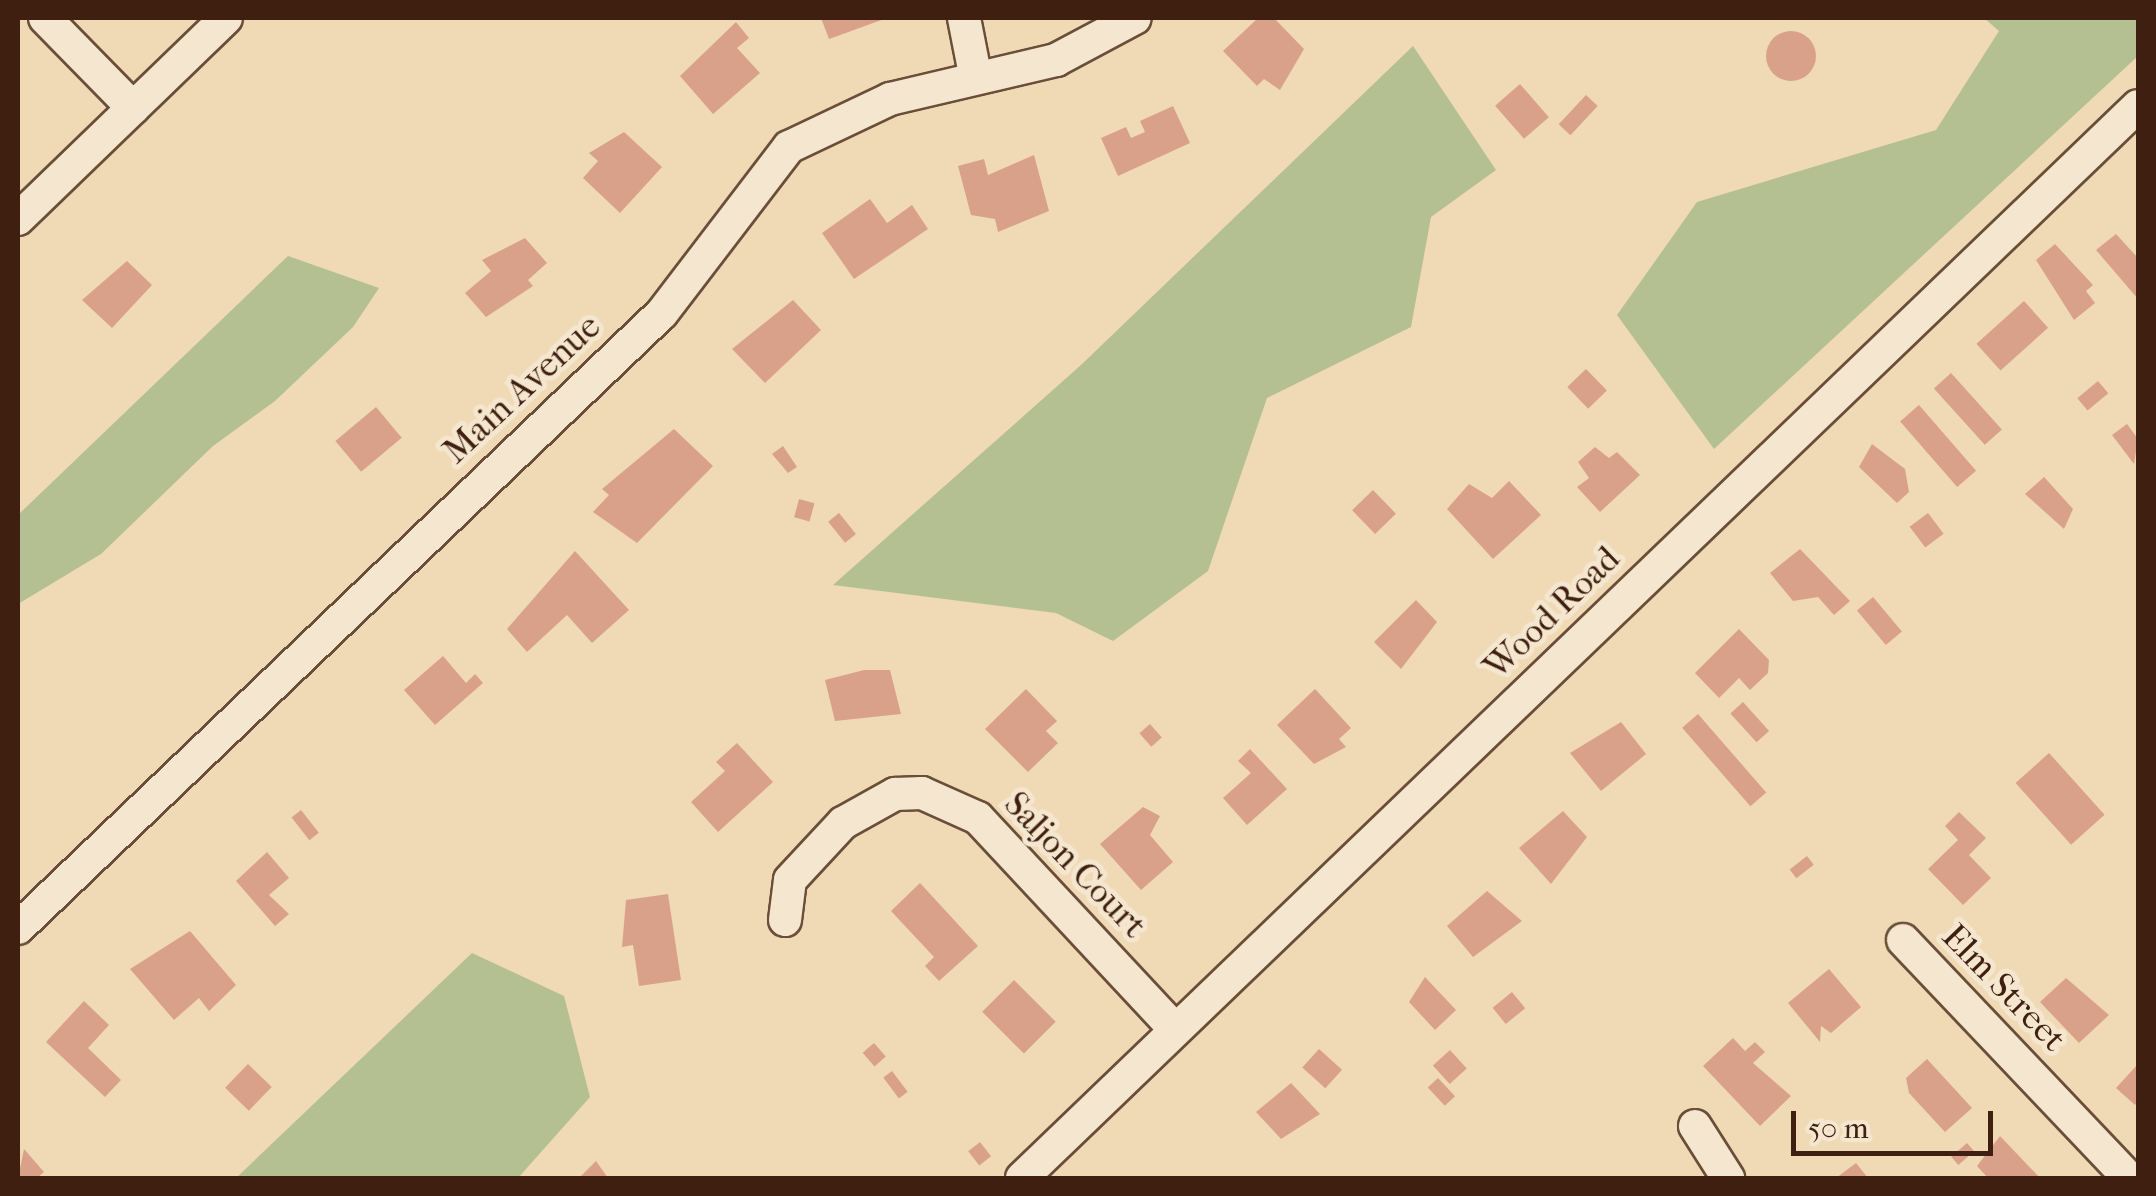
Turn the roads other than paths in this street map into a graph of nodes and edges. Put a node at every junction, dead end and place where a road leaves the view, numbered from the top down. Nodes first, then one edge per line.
1 (45, 18) edge
2 (226, 18) edge
3 (964, 18) edge
4 (1135, 18) edge
5 (975, 74) junction
6 (2138, 106) edge
7 (133, 108) junction
8 (18, 219) edge
9 (785, 920) dead end
10 (18, 928) edge
11 (1902, 940) dead end
12 (1175, 1029) junction
13 (1695, 1126) dead end
14 (1022, 1178) edge
15 (1728, 1178) edge
16 (2129, 1178) edge

1 - 7 street
2 - 7 street
3 - 5 street
4 - 5 street, Main Avenue
5 - 10 street, Main Avenue
6 - 12 street, Wood Road
7 - 8 street
9 - 12 street, Saljon Court
11 - 16 street, Elm Street
12 - 14 street, Wood Road
13 - 15 street

